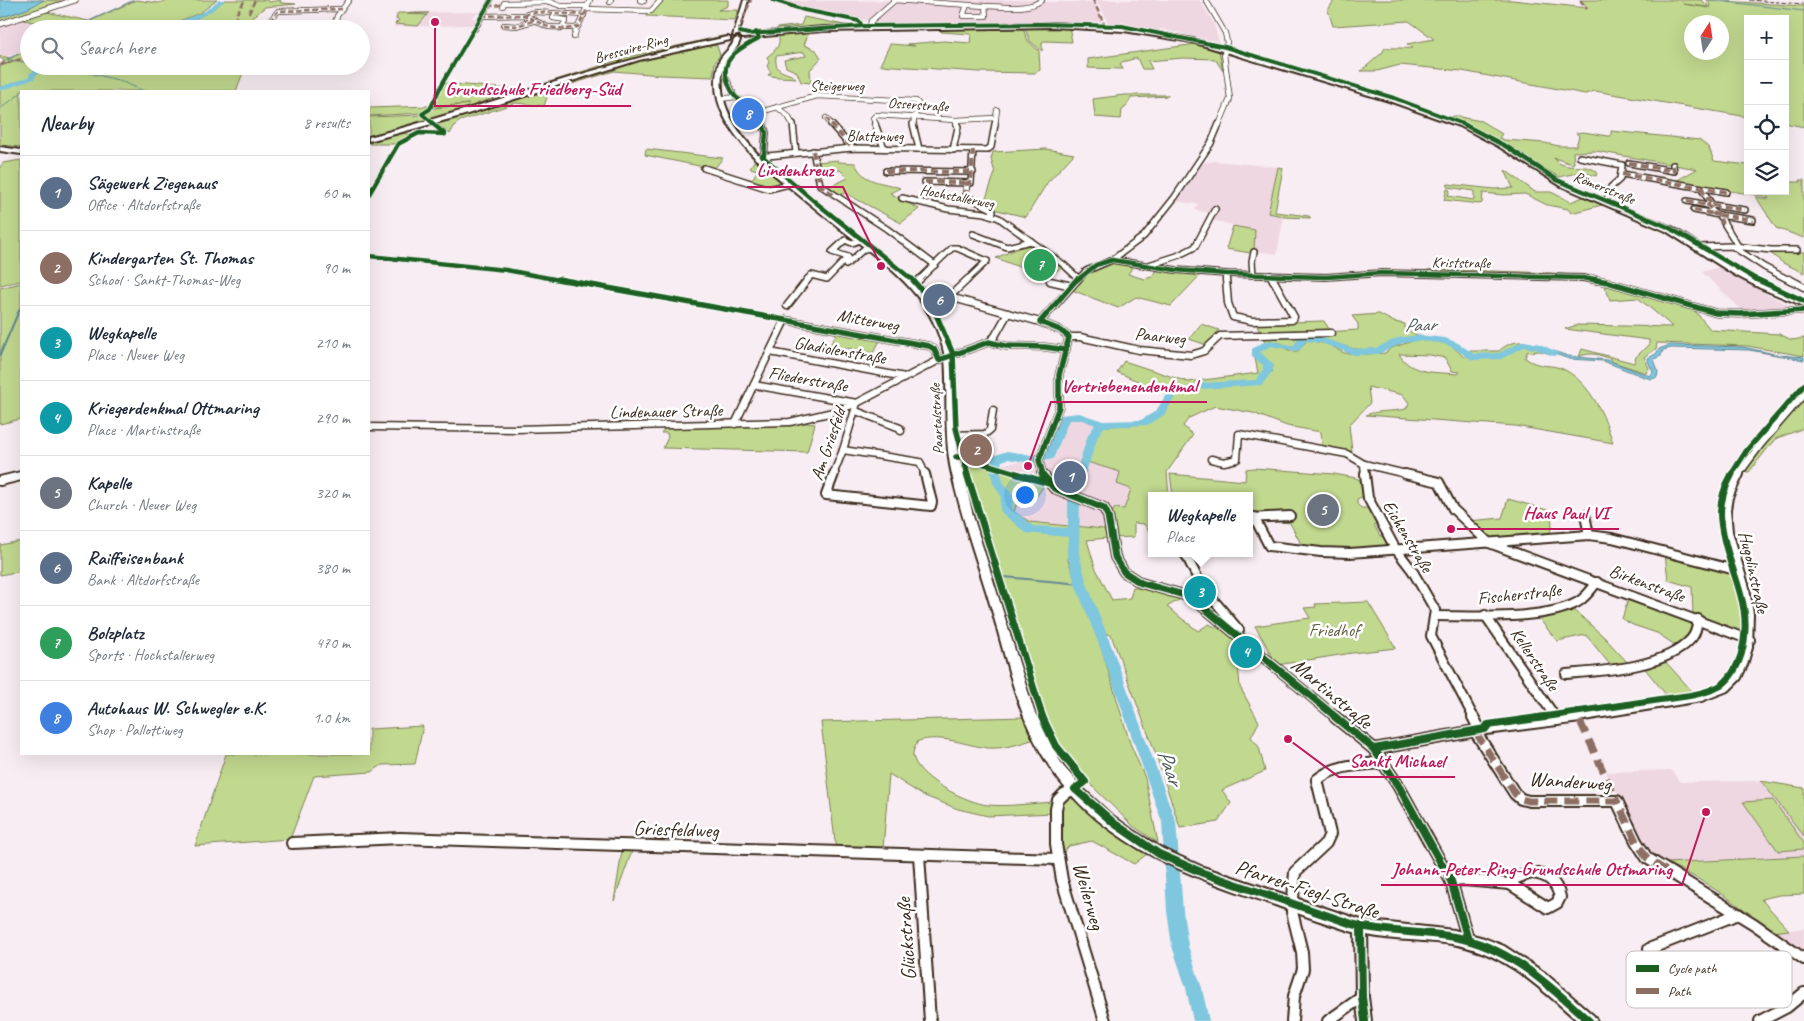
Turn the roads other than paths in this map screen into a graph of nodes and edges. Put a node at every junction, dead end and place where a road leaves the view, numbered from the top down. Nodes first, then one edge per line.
1 (75, 0) edge
2 (349, 0) edge
3 (491, 0) edge
4 (590, 0) edge
5 (746, 0) edge
6 (895, 0) edge
7 (1042, 0) edge
8 (1206, 0) edge
9 (546, 1) edge
10 (660, 1) edge
11 (959, 2) edge
12 (553, 4) junction
13 (967, 5) junction
14 (503, 6) dead end
15 (544, 6) dead end
16 (985, 6) junction
17 (587, 8) junction
18 (342, 9) junction
19 (304, 14) dead end
20 (274, 15) junction
21 (524, 15) junction
22 (584, 15) junction
23 (482, 16) junction
24 (552, 18) dead end
25 (271, 20) edge
26 (336, 20) edge
27 (533, 21) junction
28 (0, 24) edge
29 (504, 25) dead end
30 (577, 27) junction
31 (561, 28) junction
32 (475, 29) dead end
33 (869, 29) junction
34 (574, 37) dead end
35 (736, 37) junction
36 (1225, 49) junction
37 (726, 77) dead end
38 (736, 97) junction
39 (720, 99) junction
40 (777, 107) junction
41 (997, 110) dead end
42 (760, 112) junction
43 (914, 117) junction
44 (826, 118) dead end
45 (996, 118) junction
46 (955, 120) junction
47 (370, 139) edge
48 (852, 148) junction
49 (884, 148) junction
50 (0, 149) edge
51 (919, 149) junction
52 (953, 150) junction
53 (973, 150) junction
54 (813, 151) junction
55 (20, 152) edge
56 (796, 153) junction
57 (761, 156) junction
58 (1580, 157) dead end
59 (1629, 163) dead end
60 (1640, 165) junction
61 (704, 168) dead end
62 (1676, 169) dead end
63 (886, 171) dead end
64 (973, 172) junction
65 (1622, 174) junction
66 (1641, 178) junction
67 (924, 182) dead end
68 (967, 183) junction
69 (789, 184) junction
70 (1701, 188) junction
71 (1726, 192) dead end
72 (902, 198) dead end
73 (1606, 202) junction
74 (1687, 202) dead end
75 (1710, 205) junction
76 (1215, 209) dead end
77 (1745, 210) dead end
78 (988, 212) junction
79 (1695, 212) dead end
80 (1716, 215) junction
81 (1753, 220) dead end
82 (973, 234) dead end
83 (860, 240) junction
84 (1031, 242) junction
85 (1735, 246) junction
86 (1699, 247) junction
87 (870, 248) junction
88 (1797, 250) dead end
89 (1254, 252) dead end
90 (1112, 260) junction
91 (934, 265) junction
92 (1146, 266) junction
93 (1226, 274) junction
94 (1253, 275) junction
95 (1270, 275) junction
96 (1078, 278) junction
97 (1050, 281) dead end
98 (828, 286) dead end
99 (1072, 286) junction
100 (1804, 287) edge
101 (916, 288) junction
102 (949, 297) junction
103 (1804, 304) edge
104 (787, 306) dead end
105 (1804, 310) edge
106 (1008, 313) junction
107 (1040, 322) junction
108 (1331, 333) dead end
109 (1069, 337) junction
110 (989, 342) junction
111 (1066, 350) junction
112 (770, 352) junction
113 (949, 356) junction
114 (939, 360) junction
115 (905, 377) junction
116 (754, 385) junction
117 (1804, 394) edge
118 (856, 407) junction
119 (993, 410) dead end
120 (735, 424) junction
121 (370, 427) edge
122 (901, 431) dead end
123 (952, 436) junction
124 (841, 450) junction
125 (1211, 459) dead end
126 (1364, 464) junction
127 (20, 476) edge
128 (0, 481) edge
129 (1585, 515) dead end
130 (1290, 516) dead end
131 (1253, 518) edge
132 (1253, 521) edge
133 (1589, 535) junction
134 (1489, 543) junction
135 (1395, 548) junction
136 (1187, 557) edge
137 (1739, 571) junction
138 (1597, 582) junction
139 (1485, 615) junction
140 (1436, 616) junction
141 (1698, 619) junction
142 (1750, 640) junction
143 (1258, 652) junction
144 (1566, 674) dead end
145 (1557, 720) junction
146 (1033, 726) joint
147 (1477, 731) junction
148 (1374, 749) junction
149 (1383, 762) junction
150 (1075, 789) junction
151 (292, 843) dead end
152 (919, 856) junction
153 (1058, 859) junction
154 (1451, 880) junction
155 (1510, 884) junction
156 (1293, 904) junction
157 (1738, 914) junction
158 (1361, 927) junction
159 (1468, 940) junction
160 (1649, 949) dead end
161 (1804, 959) edge
162 (1804, 993) edge
163 (1362, 998) junction
164 (1792, 1003) edge
165 (1785, 1008) edge
166 (930, 1021) edge
167 (1105, 1021) edge
168 (1292, 1021) edge
169 (1328, 1021) edge
170 (1366, 1021) edge
171 (1590, 1021) edge
172 (1760, 1021) edge

1 - 28 street
2 - 18 street
3 - 23 street
4 - 17 street
5 - 35 main road
6 - 11 street
6 - 33 street
7 - 16 street
8 - 36 street
9 - 12 street
9 - 14 street
10 - 17 street
11 - 13 street
12 - 15 street
12 - 17 street
13 - 16 street
13 - 16 street
17 - 22 street
18 - 20 street
18 - 26 street
19 - 20 street
20 - 25 street
21 - 22 street
21 - 23 street
21 - 27 street
22 - 30 street
23 - 32 street
24 - 31 street
27 - 29 street
27 - 31 street
30 - 31 street
30 - 34 street
33 - 35 main road, Bressuire-Ring
33 - 36 main road, Römerstraße
35 - 39 main road, Paartalstraße
35 - 47 main road, Bressuire-Ring
36 - 73 main road, Römerstraße
36 - 90 street
37 - 38 street
38 - 39 street
38 - 42 street
39 - 57 main road, Paartalstraße
40 - 42 street, Steigerweg
40 - 43 street, Steigerweg
40 - 56 street
41 - 45 street
42 - 57 street
43 - 46 street, Osserstraße
43 - 49 street, Osserstraße
43 - 51 street
44 - 48 street
45 - 46 street, Osserstraße
45 - 53 street, Blattenweg
46 - 52 street
48 - 49 street, Blattenweg
48 - 54 street, Blattenweg
49 - 51 street, Blattenweg
50 - 55 main road
51 - 52 street, Blattenweg
52 - 53 street, Blattenweg
53 - 64 street
54 - 56 street, Blattenweg
54 - 91 street
56 - 57 street, Blattenweg
57 - 69 main road, Paartalstraße
58 - 65 street
59 - 60 street
60 - 62 street
60 - 66 street
61 - 69 street
63 - 64 street
64 - 68 street
65 - 66 street
65 - 73 street
66 - 70 street
67 - 68 street
68 - 78 street
69 - 83 main road, Paartalstraße
70 - 71 street
70 - 75 street
72 - 78 street, Hochstallerweg
73 - 86 main road, Römerstraße
74 - 75 street
75 - 77 street
75 - 80 street
76 - 92 street
78 - 84 street, Hochstallerweg
79 - 80 street
80 - 81 street
80 - 85 street
82 - 84 street, Hochstallerweg
83 - 87 main road, Paartalstraße
83 - 104 street
84 - 96 street, Hochstallerweg
85 - 86 street
85 - 88 street
85 - 100 street
86 - 103 main road, Römerstraße
87 - 98 street
87 - 101 main road, Paartalstraße
89 - 94 street
90 - 92 street, Kriststraße
90 - 96 street
91 - 101 street
91 - 102 street
92 - 93 street, Kriststraße
93 - 94 street, Kriststraße
93 - 95 street
94 - 95 street, Kriststraße
95 - 105 street, Kriststraße
96 - 99 street
97 - 99 street
99 - 107 street
101 - 102 street
101 - 113 main road, Paartalstraße
102 - 106 street
106 - 107 street
106 - 110 street
107 - 109 street
108 - 109 street, Paarweg
109 - 111 street
110 - 111 street
110 - 113 street, Lindenauer Straße
111 - 143 street, Martinstraße
112 - 114 street, Mitterweg
112 - 115 street, Gladiolenstraße
112 - 116 street
113 - 114 street, Lindenauer Straße
113 - 123 main road, Paartalstraße
114 - 115 street, Lindenauer Straße
115 - 118 street, Lindenauer Straße
116 - 118 street, Fliederstraße
116 - 120 street
117 - 137 street, Hugolinstraße
118 - 120 street, Lindenauer Straße
118 - 122 street, Fliederstraße
118 - 124 street, Am Griesfeld
119 - 123 street
120 - 121 street, Lindenauer Straße
123 - 146 main road, Paartalstraße
124 - 124 street, Am Griesfeld
125 - 126 street
126 - 134 street
126 - 135 street, Eichenstraße
127 - 128 street
129 - 133 street
130 - 131 street
132 - 135 street
133 - 134 street
133 - 137 street
134 - 135 street
134 - 138 street, Birkenstraße
135 - 140 street, Eichenstraße
136 - 143 street
137 - 142 street, Hugolinstraße
138 - 139 street, Fischerstraße
138 - 141 street, Birkenstraße
139 - 140 street, Fischerstraße
139 - 145 street, Kellerstraße
140 - 147 street
141 - 142 street, Birkenstraße
141 - 144 street
142 - 145 street, Hugolinstraße
143 - 148 street, Martinstraße
145 - 147 street, Hugolinstraße
146 - 150 main road, Pfarrer-Fiegl-Straße
147 - 148 street, Hugolinstraße
147 - 157 street, Wanderweg
148 - 149 street, Martinstraße
149 - 154 street, Martinstraße
149 - 156 street
150 - 153 street, Weilerweg
150 - 156 main road, Pfarrer-Fiegl-Straße
151 - 152 street, Griesfeldweg
152 - 153 street, Griesfeldweg
152 - 166 street, Glückstraße
153 - 167 street, Weilerweg
154 - 155 street
154 - 159 street, Martinstraße
155 - 155 street
156 - 158 main road, Pfarrer-Fiegl-Straße
156 - 168 street
157 - 160 street
157 - 161 street, Wanderweg
158 - 159 main road, Pfarrer-Fiegl-Straße
158 - 163 street
159 - 171 main road, Pfarrer-Fiegl-Straße
162 - 164 street
163 - 169 street
163 - 170 street
165 - 172 street

